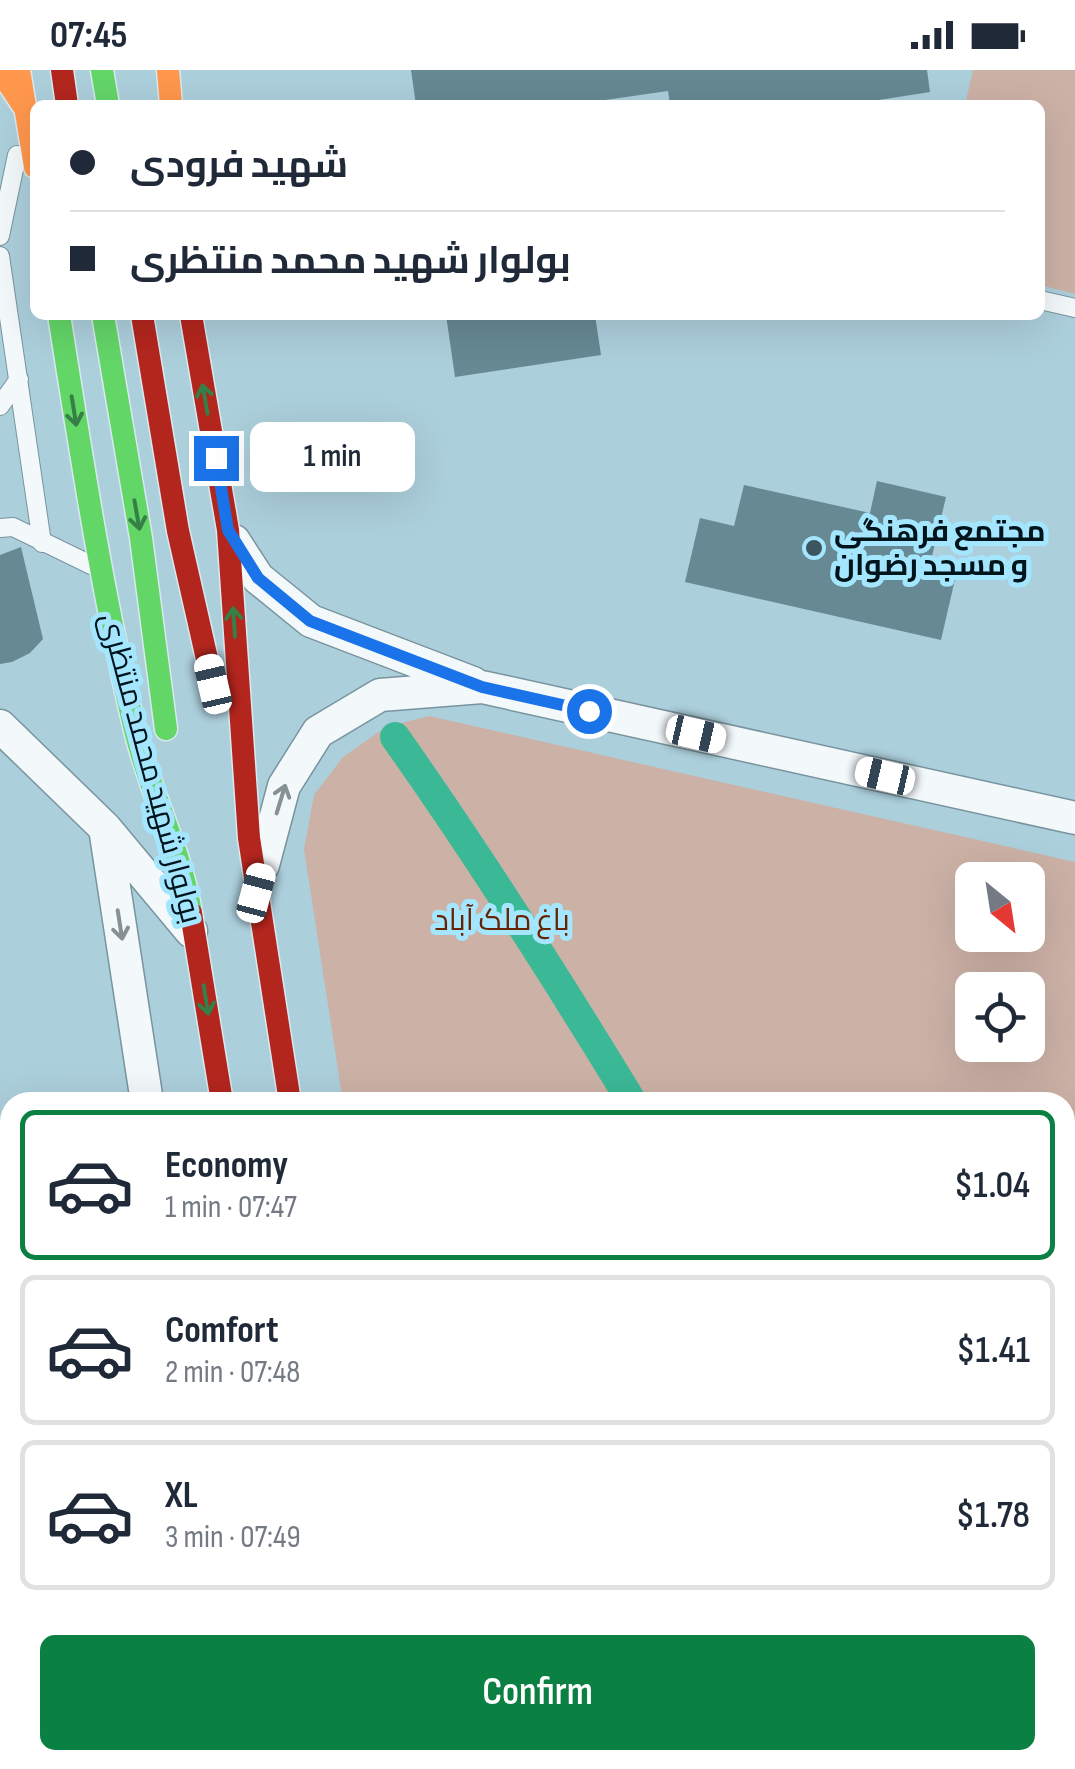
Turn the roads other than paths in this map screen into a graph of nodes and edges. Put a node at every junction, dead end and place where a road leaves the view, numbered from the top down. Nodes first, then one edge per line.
1 (0, 70) edge
2 (19, 70) edge
3 (62, 70) edge
4 (102, 70) edge
5 (150, 70) edge
6 (168, 70) edge
7 (66, 100) edge
8 (107, 100) edge
9 (155, 100) edge
10 (171, 100) edge
11 (26, 110) junction
12 (30, 135) edge
13 (0, 236) edge
14 (0, 256) edge
15 (1045, 301) edge
16 (1075, 308) edge
17 (60, 320) edge
18 (104, 320) edge
19 (143, 320) edge
20 (192, 320) edge
21 (19, 380) junction
22 (0, 406) edge
23 (0, 528) edge
24 (228, 530) junction
25 (42, 542) junction
26 (100, 569) junction
27 (482, 687) junction
28 (0, 726) edge
29 (169, 748) dead end
30 (174, 786) dead end
31 (1075, 818) edge
32 (105, 828) junction
33 (248, 838) junction
34 (186, 881) junction
35 (256, 893) junction
36 (195, 936) junction
37 (145, 1092) edge
38 (220, 1092) edge
39 (288, 1092) edge

1 - 11 main road
2 - 11 main road
3 - 7 main road
4 - 8 main road
5 - 9 main road
6 - 10 main road
11 - 12 main road
11 - 13 lane
14 - 21 lane
15 - 16 lane
17 -> 26 main road, بولوار شهید محمد منتظری
18 -> 29 main road
19 - 33 main road
24 -> 20 main road
21 - 22 lane
21 - 25 lane
23 - 25 lane
24 - 27 street
33 -> 24 main road
25 - 26 lane
26 - 34 main road, بولوار شهید محمد منتظری
27 - 31 street
35 -> 27 street
28 - 32 street
30 - 34 main road
32 - 36 street
32 -> 37 street
33 - 35 main road
34 - 36 main road, بولوار شهید محمد منتظری
35 - 39 main road
36 -> 38 main road, بولوار شهید محمد منتظری

